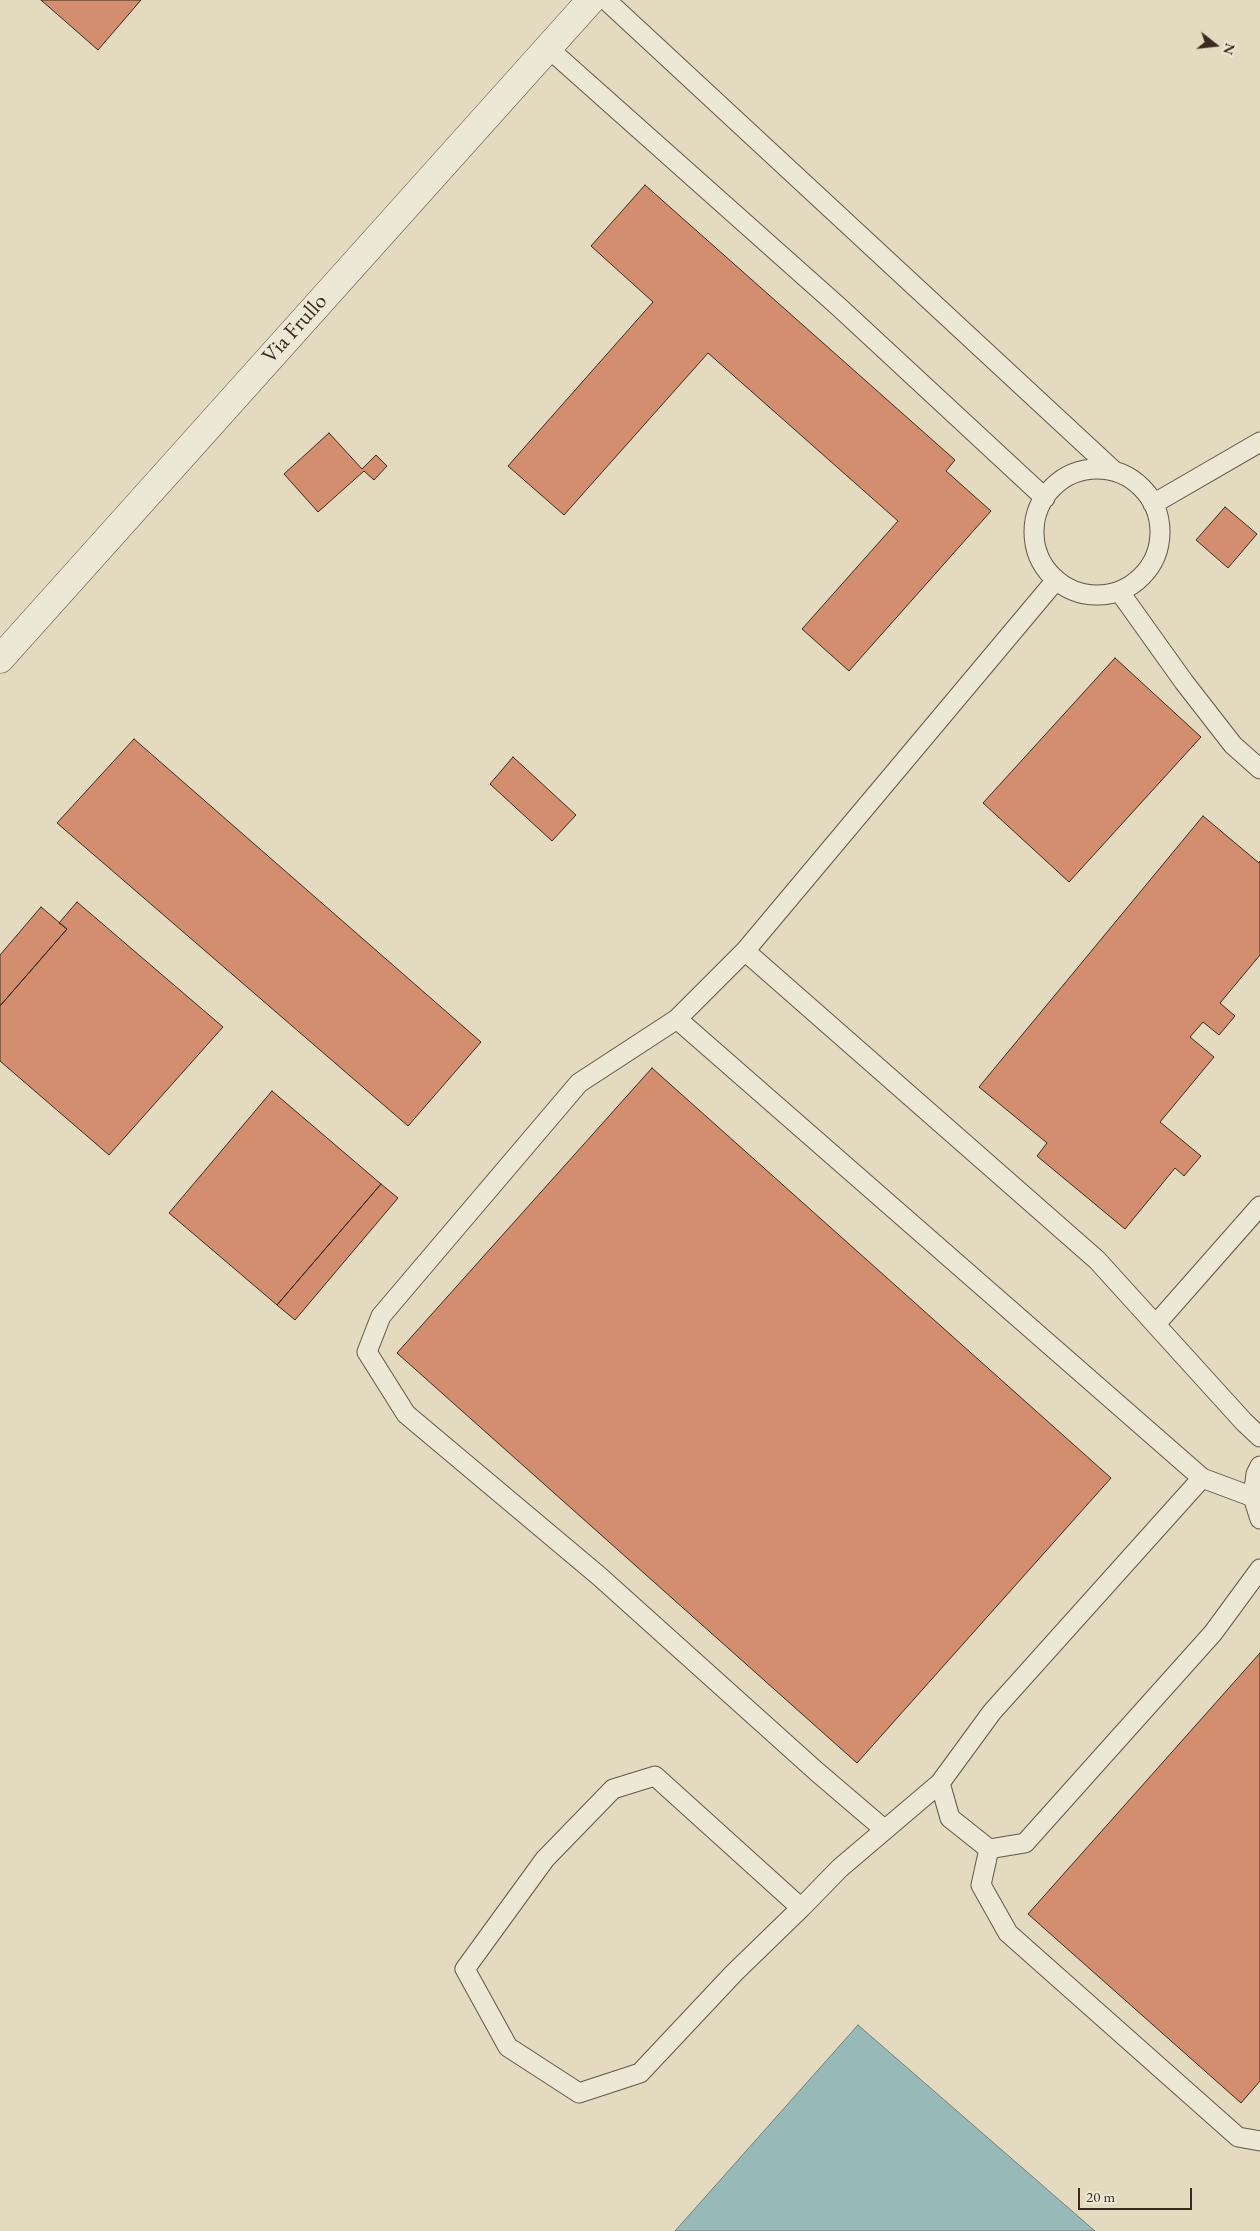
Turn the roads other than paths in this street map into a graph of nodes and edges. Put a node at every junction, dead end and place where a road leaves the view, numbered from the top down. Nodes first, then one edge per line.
1 (591, 0) edge
2 (606, 0) edge
3 (547, 47) junction
4 (1260, 442) edge
5 (1114, 471) junction
6 (1044, 498) junction
7 (1153, 504) junction
8 (1056, 580) junction
9 (1119, 591) junction
10 (0, 659) edge
11 (1260, 769) edge
12 (745, 951) junction
13 (677, 1019) junction
14 (1260, 1206) edge
15 (1156, 1324) junction
16 (1260, 1437) edge
17 (1260, 1466) edge
18 (1202, 1478) junction
19 (1253, 1497) junction
20 (1260, 1519) edge
21 (1260, 1569) edge
22 (940, 1783) junction
23 (885, 1830) junction
24 (989, 1849) junction
25 (800, 1908) junction
26 (1260, 2141) edge

1 - 3 street, Via Frullo
2 - 5 lane
3 - 6 lane
3 - 10 street, Via Frullo
4 - 7 lane
5 - 6 lane
5 - 7 lane
6 - 8 lane
7 - 9 lane
8 - 9 lane
8 - 12 lane
9 - 11 lane
12 - 13 lane
12 - 15 lane
13 - 18 lane
13 - 23 lane
14 - 15 lane
15 - 16 lane
17 - 19 lane
18 - 19 lane
18 - 22 lane
19 - 20 lane
21 - 24 lane
22 - 23 lane
22 - 24 lane
23 - 25 lane
24 - 26 lane
25 - 25 lane

